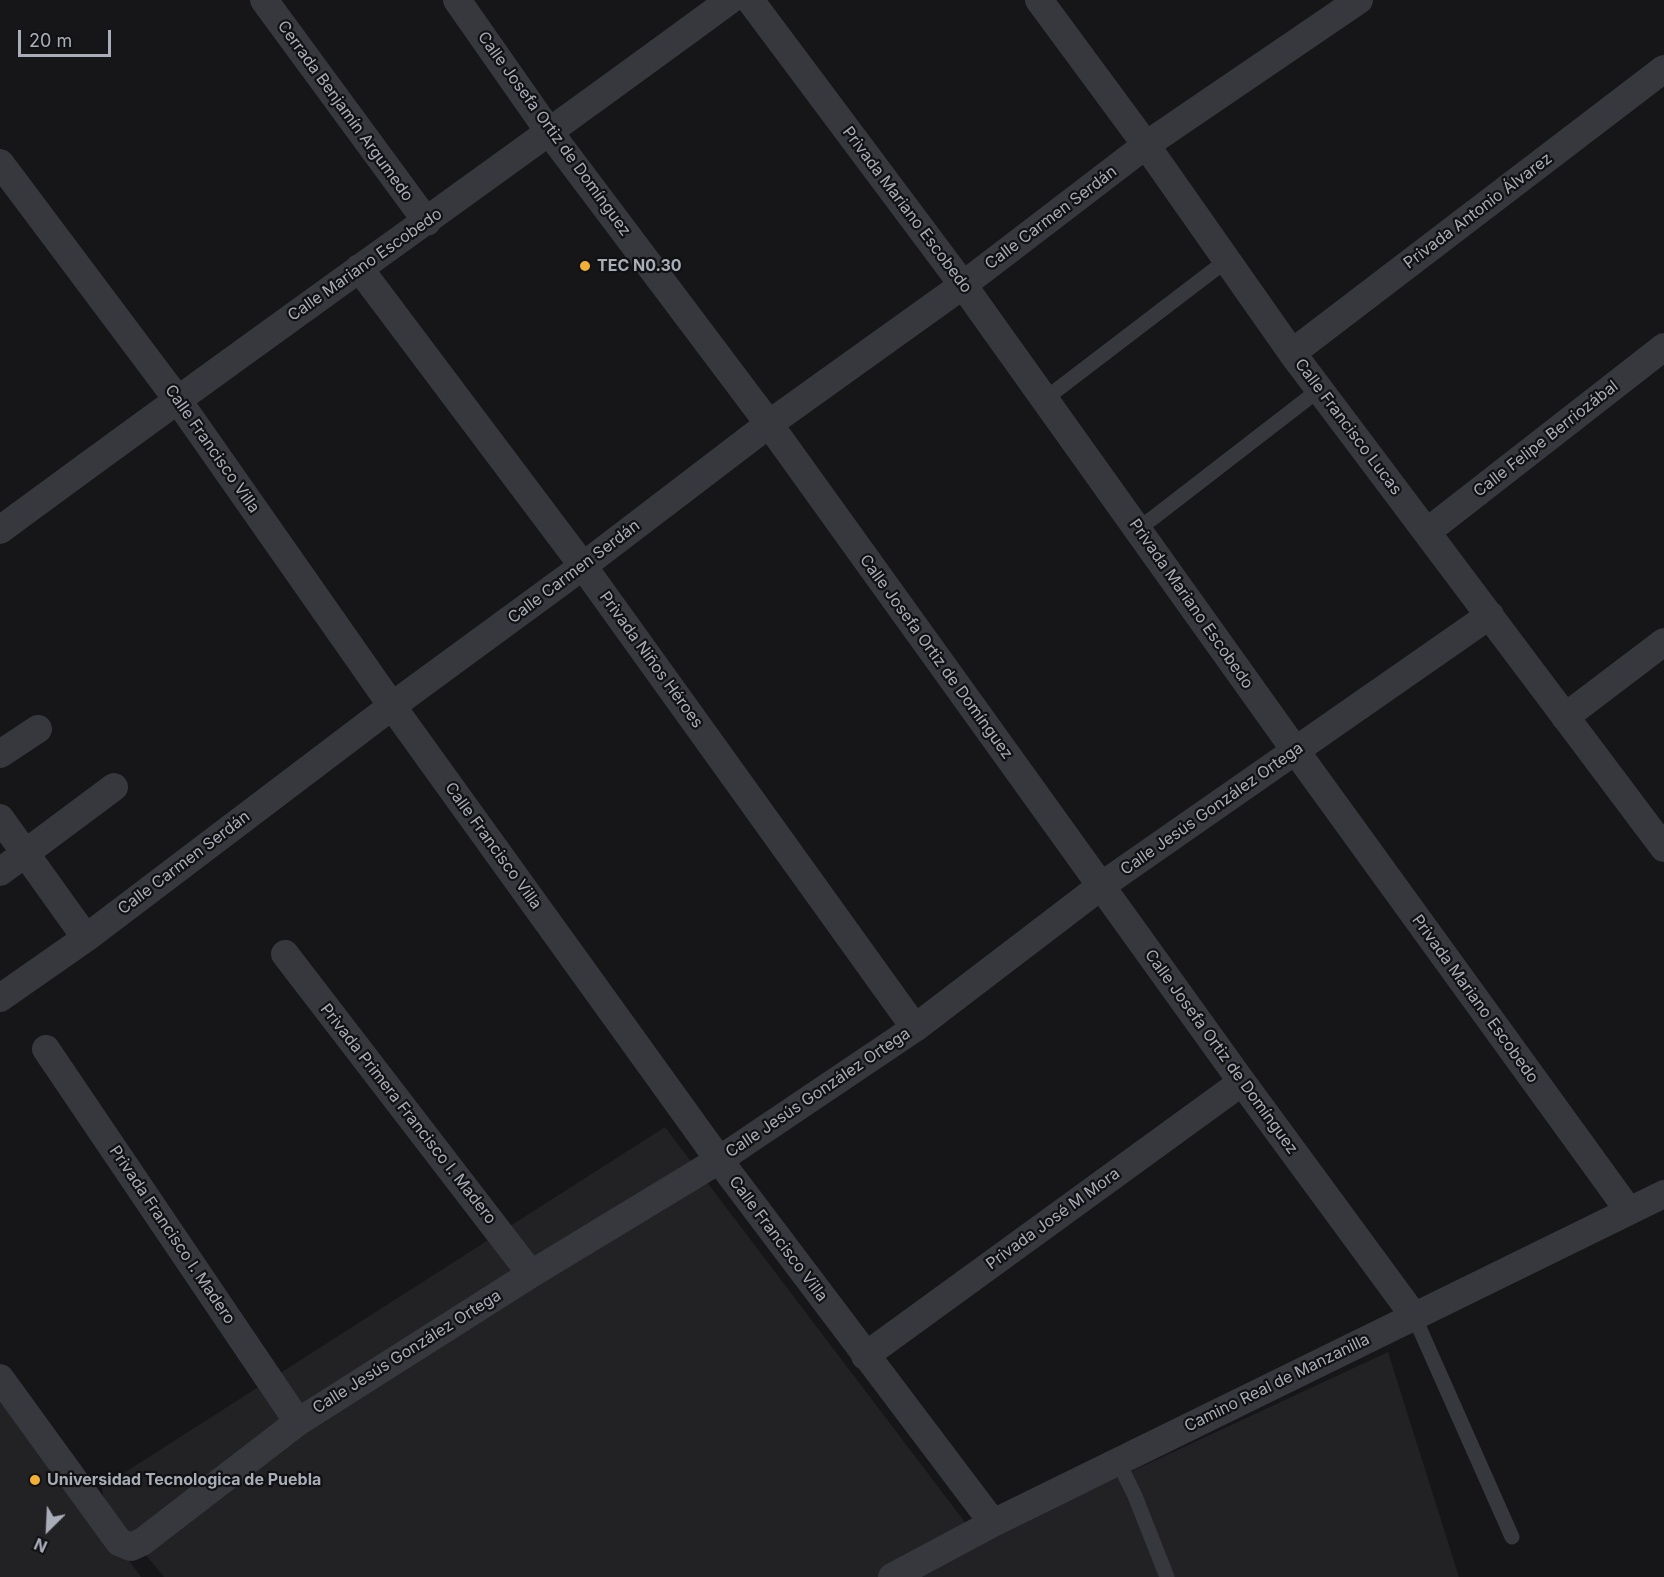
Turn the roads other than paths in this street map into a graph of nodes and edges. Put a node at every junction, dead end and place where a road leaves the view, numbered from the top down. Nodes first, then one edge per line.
1 (264, 0) edge
2 (457, 0) edge
3 (730, 0) edge
4 (750, 0) edge
5 (1039, 0) edge
6 (1359, 0) edge
7 (1664, 69) edge
8 (550, 133) junction
9 (1146, 145) junction
10 (0, 163) edge
11 (427, 222) junction
12 (1227, 260) junction
13 (359, 268) junction
14 (963, 285) junction
15 (1664, 347) edge
16 (1292, 353) junction
17 (1320, 389) junction
18 (177, 399) junction
19 (1045, 399) junction
20 (769, 424) junction
21 (1137, 529) junction
22 (0, 530) edge
23 (1428, 531) junction
24 (583, 566) junction
25 (1490, 615) junction
26 (1664, 642) edge
27 (392, 706) junction
28 (1566, 717) junction
29 (38, 729) dead end
30 (1295, 750) junction
31 (0, 754) edge
32 (114, 788) dead end
33 (0, 818) edge
34 (1664, 848) edge
35 (25, 853) junction
36 (0, 872) edge
37 (1101, 886) junction
38 (86, 938) junction
39 (285, 954) dead end
40 (0, 998) edge
41 (915, 1028) junction
42 (46, 1049) dead end
43 (1242, 1082) junction
44 (719, 1160) junction
45 (1664, 1194) edge
46 (1629, 1211) junction
47 (531, 1274) junction
48 (1414, 1316) junction
49 (865, 1356) junction
50 (0, 1378) edge
51 (298, 1422) junction
52 (1118, 1461) junction
53 (993, 1523) junction
54 (1512, 1538) dead end
55 (892, 1577) edge
56 (1167, 1577) edge

1 - 11 street, Cerrada Benjamín Argumedo
2 - 8 street, Calle Josefa Ortiz de Domínguez
3 - 8 street, Calle Mariano Escobedo
4 - 14 street, Privada Mariano Escobedo
5 - 9 street, Calle Francisco Lucas
6 - 9 street, Calle Carmen Serdán
7 - 16 street, Privada Antonio Álvarez
8 - 11 street, Calle Mariano Escobedo
8 - 20 street, Calle Josefa Ortiz de Domínguez
9 - 12 street, Calle Francisco Lucas
9 - 14 street, Calle Carmen Serdán
10 - 18 street, Calle Francisco Villa
11 - 13 street, Calle Mariano Escobedo
12 - 16 street, Calle Francisco Lucas
12 - 19 lane
13 - 18 street, Calle Mariano Escobedo
13 - 24 street, Privada Niños Héroes
14 - 19 street, Privada Mariano Escobedo
14 - 20 street, Calle Carmen Serdán
15 - 23 street, Calle Felipe Berriozábal
16 - 17 street, Calle Francisco Lucas
17 - 21 lane
17 - 23 street, Calle Francisco Lucas
18 - 22 street, Calle Mariano Escobedo
18 - 27 street, Calle Francisco Villa
19 - 21 street, Privada Mariano Escobedo
20 - 24 street, Calle Carmen Serdán
20 - 37 street, Calle Josefa Ortiz de Domínguez
21 - 30 street, Privada Mariano Escobedo
23 - 25 street, Calle Francisco Lucas
24 - 27 street, Calle Carmen Serdán
24 - 41 street, Privada Niños Héroes
25 - 28 street, Calle Francisco Lucas
25 - 30 street, Calle Jesús González Ortega
26 - 28 street
27 - 38 street, Calle Carmen Serdán
27 - 44 street, Calle Francisco Villa
28 - 34 street, Calle Francisco Lucas
29 - 31 street
30 - 37 street, Calle Jesús González Ortega
30 - 46 street, Privada Mariano Escobedo
32 - 35 street
33 - 35 street
35 - 36 street
35 - 38 street
37 - 41 street, Calle Jesús González Ortega
37 - 43 street, Calle Josefa Ortiz de Domínguez
38 - 40 street, Calle Carmen Serdán
39 - 47 street, Privada Primera Francisco I. Madero
41 - 44 street, Calle Jesús González Ortega
42 - 51 street, Privada Francisco I. Madero
43 - 48 street, Calle Josefa Ortiz de Domínguez
43 - 49 street, Privada José M Mora
44 - 47 street, Calle Jesús González Ortega
44 - 49 street, Calle Francisco Villa
45 - 46 street, Camino Real de Manzanilla
46 - 48 street, Camino Real de Manzanilla
47 - 51 street, Calle Jesús González Ortega
48 - 52 street, Camino Real de Manzanilla
48 - 54 lane
49 - 53 street, Calle Francisco Villa
50 - 51 street, Calle Jesús González Ortega
52 - 53 street, Camino Real de Manzanilla
52 - 56 lane
53 - 55 street, Camino Real de Manzanilla

